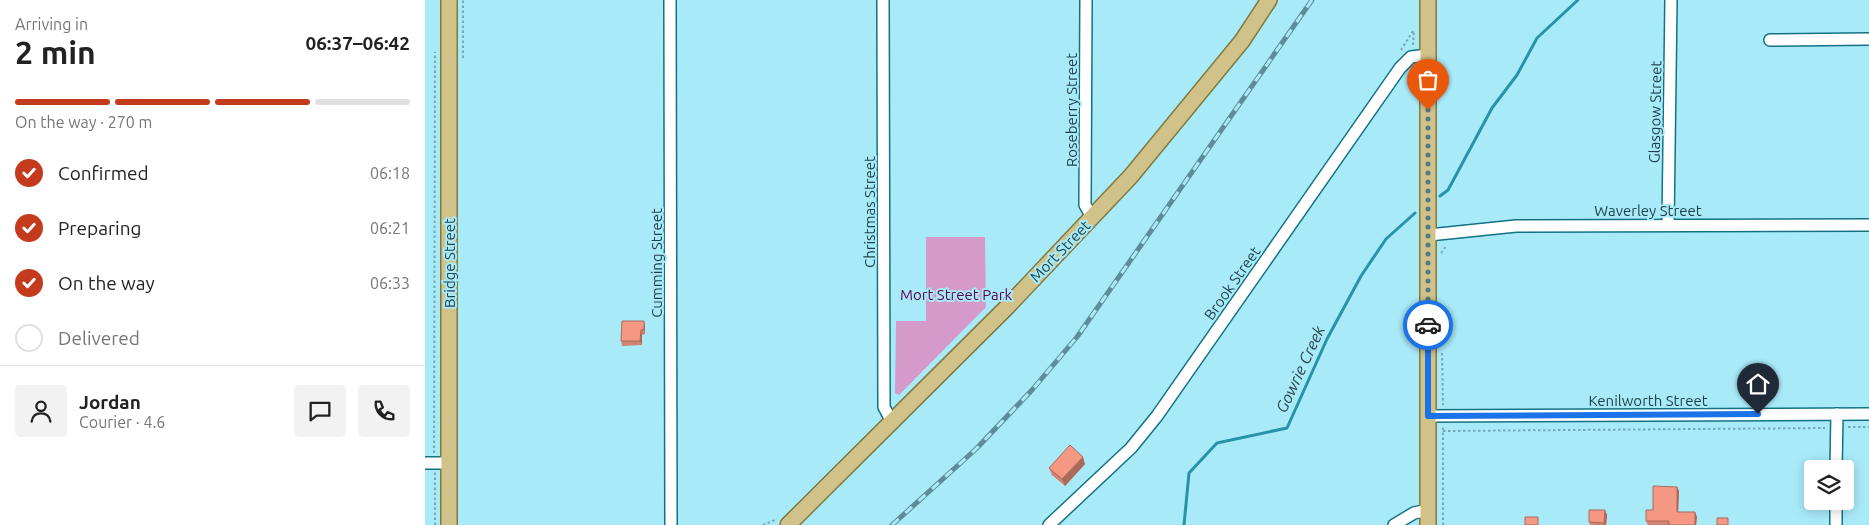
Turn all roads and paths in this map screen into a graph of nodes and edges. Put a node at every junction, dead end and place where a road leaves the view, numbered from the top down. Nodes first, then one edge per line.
1 (449, 0) edge
2 (670, 0) edge
3 (883, 0) edge
4 (1087, 0) edge
5 (1269, 0) edge
6 (1428, 0) edge
7 (1671, 0) edge
8 (1414, 29) dead end
9 (1770, 40) dead end
10 (1869, 40) edge
11 (435, 46) dead end
12 (1400, 52) dead end
13 (1428, 55) junction
14 (1092, 218) junction
15 (1668, 225) junction
16 (1869, 226) edge
17 (1428, 229) junction
18 (1449, 243) dead end
19 (1441, 254) dead end
20 (1442, 348) dead end
21 (1837, 414) junction
22 (1869, 414) edge
23 (1435, 416) junction
24 (892, 422) junction
25 (1837, 427) junction
26 (1869, 427) edge
27 (1443, 431) junction
28 (1836, 460) edge
29 (436, 463) edge
30 (1836, 510) edge
31 (1428, 518) edge
32 (783, 522) edge
33 (435, 525) edge
34 (449, 525) edge
35 (671, 525) edge
36 (763, 525) edge
37 (1049, 525) edge
38 (1394, 525) edge
39 (1443, 525) edge
40 (1836, 525) edge

1 - 29 main road, Bridge Street
2 - 35 street, Cumming Street
3 - 24 street, Christmas Street
4 - 14 street, Roseberry Street
5 - 14 main road, Mort Street
6 - 13 main road
7 - 15 street, Glasgow Street
8 - 12 path
9 - 10 street
11 - 29 path
13 - 17 main road
13 - 37 street, Brook Street
14 - 24 main road, Mort Street
15 - 16 street, Waverley Street
15 - 17 street, Waverley Street
17 - 23 main road
18 - 19 path
20 - 23 path
21 - 22 street, Kenilworth Street
21 - 23 street, Kenilworth Street
21 - 25 street
23 - 27 path
23 - 31 main road
24 - 32 main road, Mort Street
25 - 26 path
25 - 27 path
25 - 28 street
27 - 39 path
29 - 33 path
29 - 34 main road, Bridge Street
30 - 40 street
31 - 38 street
32 - 36 path

